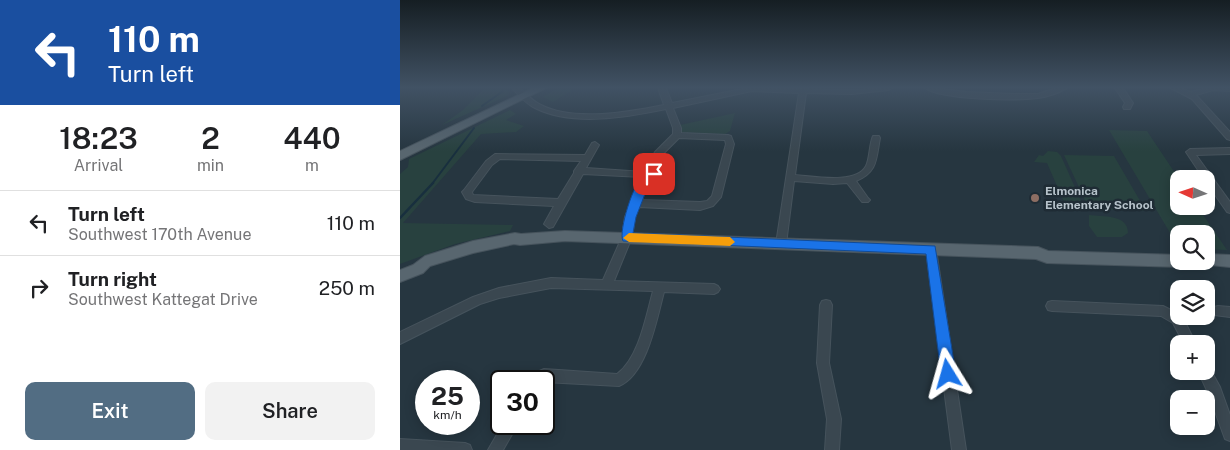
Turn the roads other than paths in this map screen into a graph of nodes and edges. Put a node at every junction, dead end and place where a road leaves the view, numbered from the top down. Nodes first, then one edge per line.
1 (487, 109) edge
2 (550, 109) edge
3 (650, 109) edge
4 (669, 109) edge
5 (800, 109) edge
6 (1205, 109) edge
7 (677, 135) junction
8 (1230, 137) edge
9 (876, 138) dead end
10 (595, 145) dead end
11 (1230, 151) edge
12 (400, 156) edge
13 (586, 158) junction
14 (578, 171) junction
15 (645, 174) junction
16 (792, 178) junction
17 (850, 180) junction
18 (865, 200) dead end
19 (560, 203) junction
20 (635, 203) junction
21 (1230, 209) edge
22 (549, 224) dead end
23 (627, 238) junction
24 (781, 244) junction
25 (931, 249) junction
26 (1038, 253) junction
27 (1170, 257) edge
28 (1215, 260) edge
29 (1170, 261) edge
30 (1230, 261) edge
31 (400, 276) edge
32 (607, 284) junction
33 (660, 288) junction
34 (714, 290) dead end
35 (826, 305) dead end
36 (1052, 306) dead end
37 (1185, 335) edge
38 (400, 338) edge
39 (555, 377) edge
40 (1209, 380) edge
41 (1230, 434) edge
42 (504, 435) edge
43 (400, 446) edge
44 (465, 450) edge
45 (495, 450) edge
46 (832, 450) edge
47 (959, 450) edge

1 - 12 main road
2 - 3 street
4 - 7 street
5 - 16 street
6 - 8 street
7 - 15 street
7 - 20 street
9 - 17 street
10 - 13 street
11 - 21 street
13 - 14 street
13 - 19 street
14 - 15 street
14 - 19 street
15 - 20 street
16 - 17 street
16 - 24 street
17 - 18 street
19 - 22 street
20 - 23 street
23 - 24 main road
23 - 31 main road
23 - 32 street
24 - 25 main road
25 - 26 main road
25 - 47 street
26 - 27 main road
26 - 29 main road
28 - 30 main road
32 - 33 street
32 - 38 street
33 - 34 street
33 - 39 street
35 - 46 street
36 - 37 street
40 - 41 street
42 - 45 street
43 - 44 street

